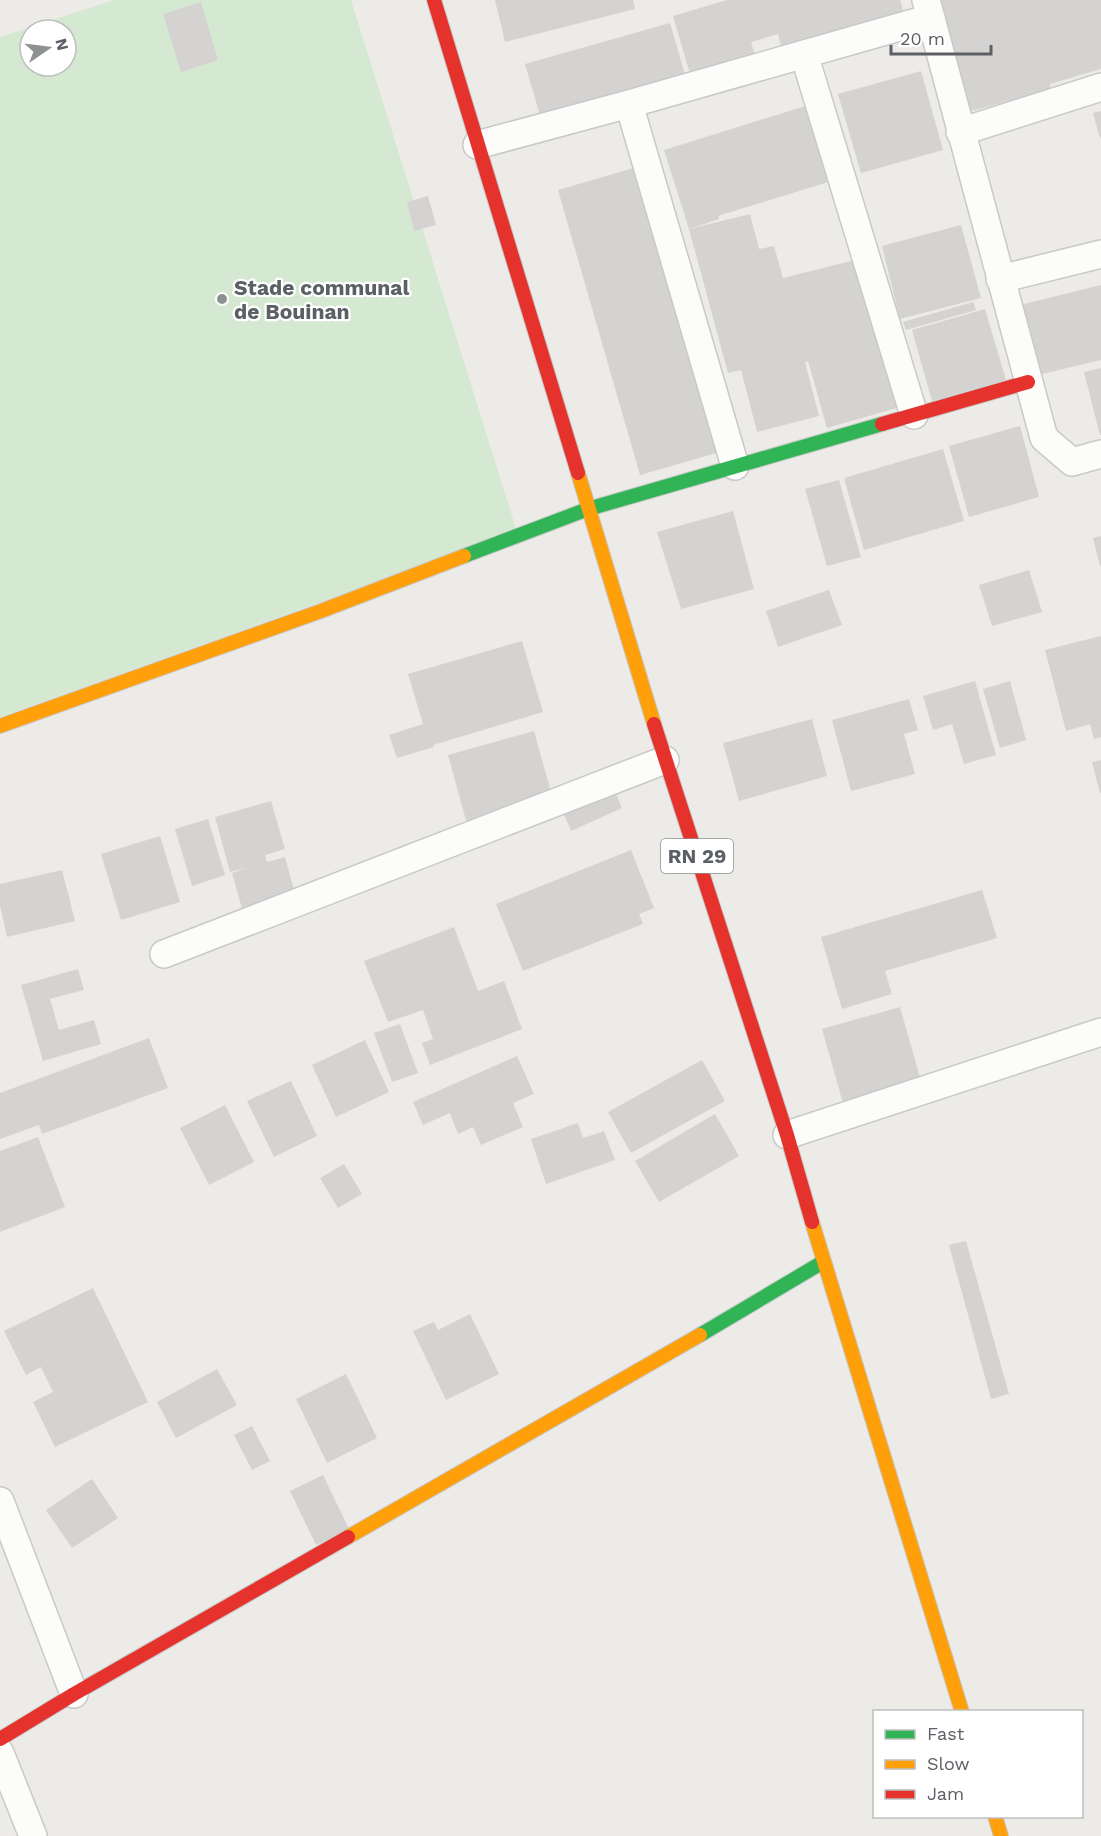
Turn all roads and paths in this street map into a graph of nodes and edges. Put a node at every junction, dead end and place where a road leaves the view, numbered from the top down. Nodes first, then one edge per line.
1 (434, 0) edge
2 (928, 9) edge
3 (804, 54) junction
4 (1101, 87) edge
5 (629, 104) junction
6 (960, 132) junction
7 (477, 145) junction
8 (1101, 254) edge
9 (1000, 279) junction
10 (1028, 382) junction
11 (914, 415) junction
12 (1101, 454) edge
13 (735, 466) junction
14 (588, 509) junction
15 (0, 726) edge
16 (665, 760) junction
17 (164, 954) dead end
18 (1101, 1032) edge
19 (787, 1135) junction
20 (823, 1262) junction
21 (0, 1501) edge
22 (74, 1694) junction
23 (961, 1710) edge
24 (0, 1739) edge
25 (0, 1753) edge
26 (996, 1818) edge
27 (33, 1836) edge
28 (1001, 1836) edge

1 - 7 street, RN 29
2 - 3 street
2 - 6 street
3 - 5 street
3 - 11 street
4 - 6 street
5 - 7 street
5 - 13 street
6 - 9 street
7 - 14 street, RN 29
8 - 9 street
9 - 10 street
10 - 11 street
10 - 12 street
11 - 13 street
13 - 14 street
14 - 15 street
14 - 16 street, RN 29
16 - 17 street
16 - 19 street, RN 29
18 - 19 street
19 - 20 street, RN 29
20 - 22 street
20 - 23 street, RN 29
21 - 22 street
22 - 24 street
25 - 27 street
26 - 28 street

